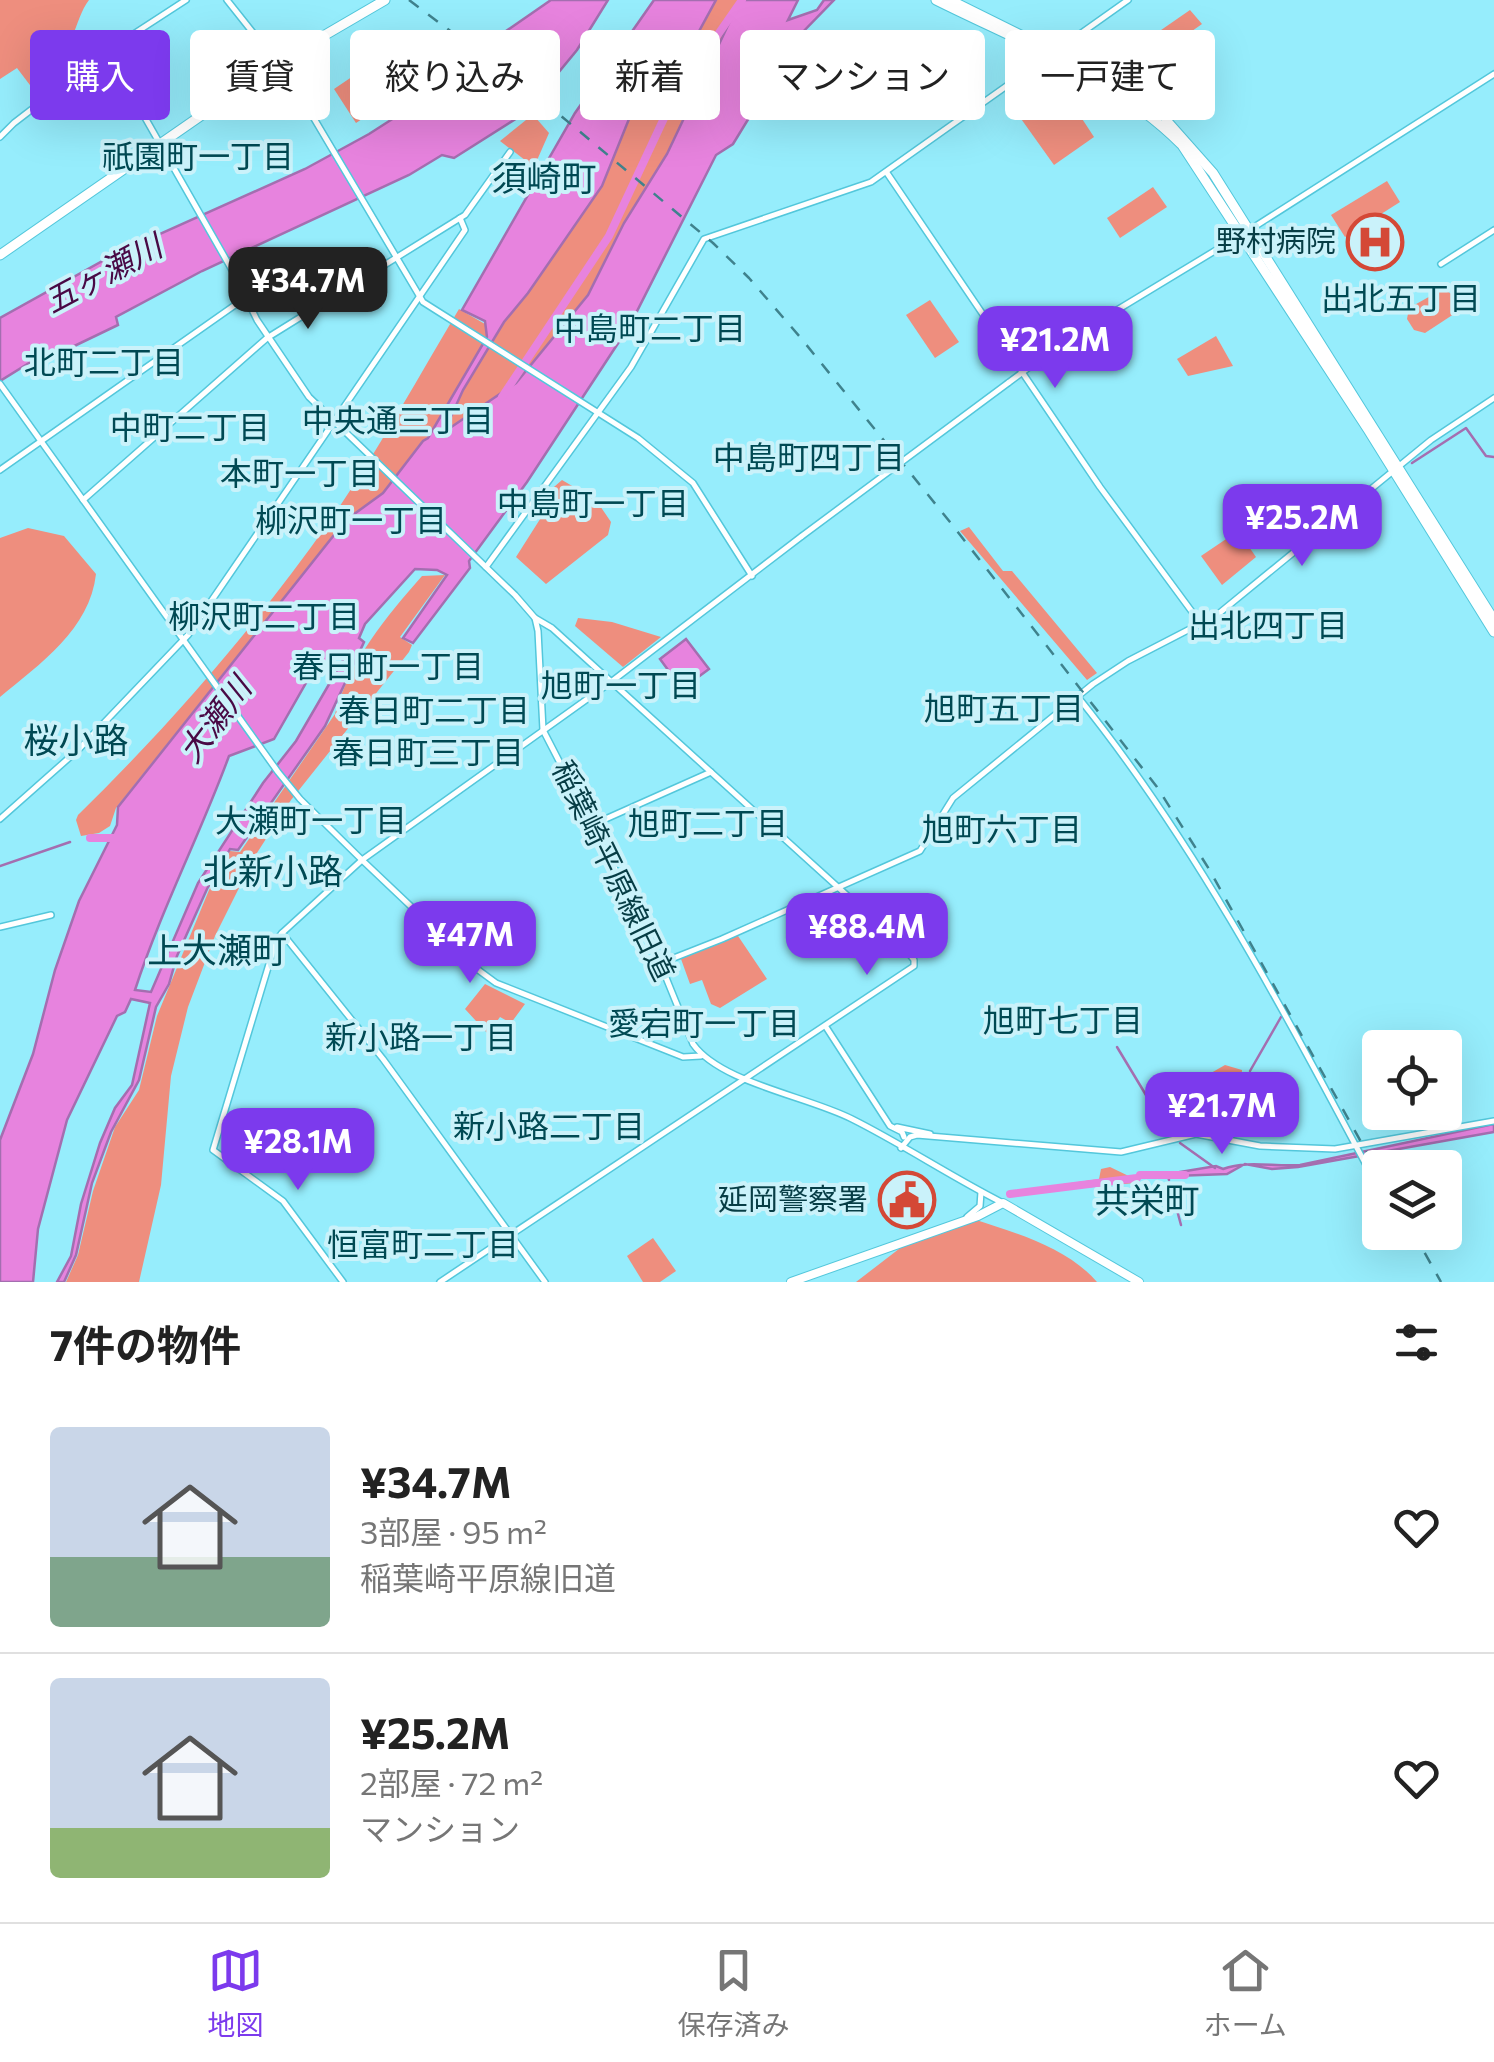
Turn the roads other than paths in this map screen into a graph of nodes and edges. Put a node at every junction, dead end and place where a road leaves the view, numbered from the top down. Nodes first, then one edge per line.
1 (186, 0) edge
2 (227, 0) edge
3 (385, 0) edge
4 (936, 0) edge
5 (950, 0) edge
6 (1128, 0) edge
7 (140, 30) edge
8 (251, 30) edge
9 (1007, 30) edge
10 (1086, 30) edge
11 (330, 32) edge
12 (1005, 32) edge
13 (1494, 74) edge
14 (1005, 88) edge
15 (30, 111) edge
16 (147, 120) edge
17 (193, 120) edge
18 (315, 120) edge
19 (1165, 120) edge
20 (0, 138) edge
21 (160, 142) junction
22 (510, 152) dead end
23 (887, 173) junction
24 (460, 218) junction
25 (1494, 230) edge
26 (1246, 232) junction
27 (0, 255) edge
28 (396, 258) junction
29 (1442, 264) dead end
30 (419, 296) junction
31 (245, 298) junction
32 (267, 338) junction
33 (1022, 372) junction
34 (0, 384) edge
35 (1494, 398) edge
36 (596, 411) junction
37 (333, 421) junction
38 (42, 443) junction
39 (1396, 468) junction
40 (0, 470) edge
41 (83, 500) junction
42 (486, 567) junction
43 (752, 576) junction
44 (535, 618) junction
45 (1494, 620) edge
46 (1201, 624) junction
47 (1494, 632) edge
48 (184, 639) junction
49 (611, 682) junction
50 (1078, 697) junction
51 (543, 730) junction
52 (710, 772) junction
53 (0, 819) edge
54 (592, 825) junction
55 (362, 860) junction
56 (836, 886) junction
57 (50, 915) dead end
58 (0, 927) edge
59 (282, 934) junction
60 (661, 963) junction
61 (825, 1026) junction
62 (702, 1056) junction
63 (746, 1078) junction
64 (1494, 1121) edge
65 (889, 1125) junction
66 (915, 1131) junction
67 (904, 1136) junction
68 (948, 1138) junction
69 (901, 1148) junction
70 (1357, 1148) junction
71 (1362, 1157) edge
72 (982, 1192) junction
73 (1002, 1203) junction
74 (964, 1218) junction
75 (510, 1234) junction
76 (343, 1282) edge
77 (440, 1282) edge
78 (545, 1282) edge
79 (791, 1282) edge
80 (1140, 1282) edge

1 - 7 street
2 - 8 street
3 - 11 highway
4 - 12 highway
5 - 9 highway
6 - 10 street
13 - 26 street
14 - 23 street
15 - 20 street
16 - 21 street
17 - 21 highway
18 - 28 street
19 - 26 highway
21 - 27 highway
21 - 31 street
22 - 24 street
23 - 33 street
23 - 36 street
24 - 28 street
24 - 30 street
25 - 29 street
26 - 33 street
26 - 39 highway
28 - 30 street
28 - 32 street
30 - 36 street
30 - 37 street
31 - 32 street
31 - 38 street
32 - 37 street
32 - 41 street
33 - 43 street, bridge
33 - 46 street
34 - 38 street
35 - 39 street
36 - 42 street
36 - 43 street
37 - 42 street
37 - 48 street
38 - 40 street
38 - 41 street
39 - 45 highway
39 - 46 street
39 - 47 highway
41 - 48 street
42 - 44 street
43 - 49 street
44 - 49 street
44 - 51 street, 稲葉崎平原線旧道
46 - 50 street
48 - 53 street
48 - 55 street
49 - 51 street
49 - 52 street
50 - 56 street
50 - 70 street
51 - 54 street, 稲葉崎平原線旧道
51 - 55 street
52 - 54 street
52 - 56 street
54 - 60 street, 稲葉崎平原線旧道
55 - 59 street
55 - 62 street
56 - 60 street
56 - 61 street
57 - 58 street
59 - 75 street
59 - 76 street
60 - 62 street, 稲葉崎平原線旧道
61 - 63 street
61 - 65 street
62 - 63 street
63 - 69 street
63 - 75 street
64 - 70 street
65 - 66 street
65 - 67 street
66 - 67 street
66 - 68 street
67 - 69 street
68 - 69 street
68 - 70 street
69 - 72 street
70 - 71 street
72 - 73 street
72 - 74 street
73 - 74 main road
73 - 80 main road
74 - 79 main road
75 - 77 street
75 - 78 street

